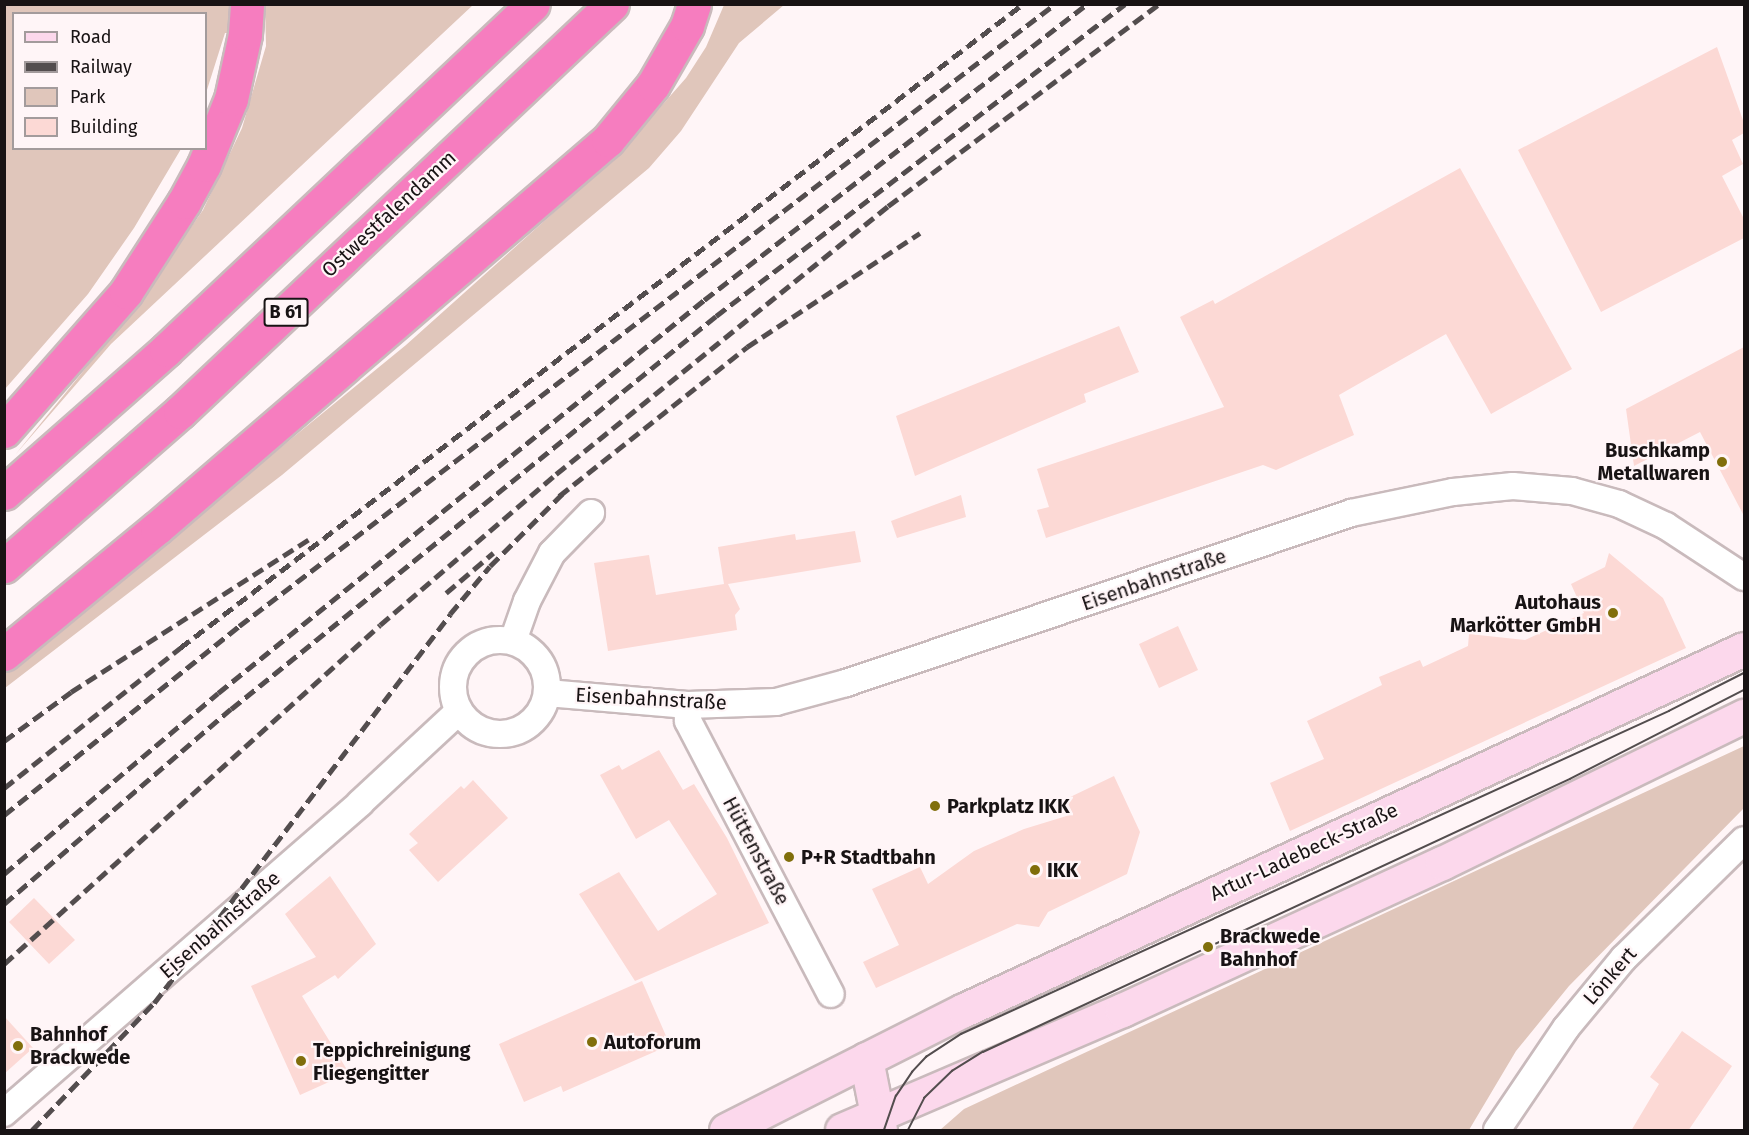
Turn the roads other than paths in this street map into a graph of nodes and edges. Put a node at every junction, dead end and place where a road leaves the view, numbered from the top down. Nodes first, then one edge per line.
1 (247, 4) edge
2 (612, 4) edge
3 (694, 4) edge
4 (528, 8) edge
5 (4, 431) edge
6 (4, 493) edge
7 (591, 513) dead end
8 (4, 566) edge
9 (1744, 577) edge
10 (513, 641) junction
11 (1744, 649) edge
12 (4, 654) edge
13 (547, 693) junction
14 (687, 705) junction
15 (459, 711) junction
16 (1744, 716) edge
17 (1744, 840) edge
18 (831, 994) dead end
19 (866, 1059) junction
20 (4, 1113) edge
21 (879, 1123) edge
22 (726, 1131) edge
23 (842, 1131) edge
24 (1497, 1131) edge

1 - 5 highway
2 - 8 highway, Ostwestfalendamm / B 61
3 - 12 highway
4 - 6 highway, B 61
7 - 10 street
9 - 14 street, Eisenbahnstraße
10 - 13 street
10 - 15 street
11 - 19 street, Artur-Ladebeck-Straße
13 - 14 street, Eisenbahnstraße
13 - 15 street
14 - 18 street, Hüttenstraße
15 - 20 street, Eisenbahnstraße
16 - 21 street
17 - 24 street, Lönkert
19 - 21 street
19 - 22 street, Artur-Ladebeck-Straße
21 - 23 street

